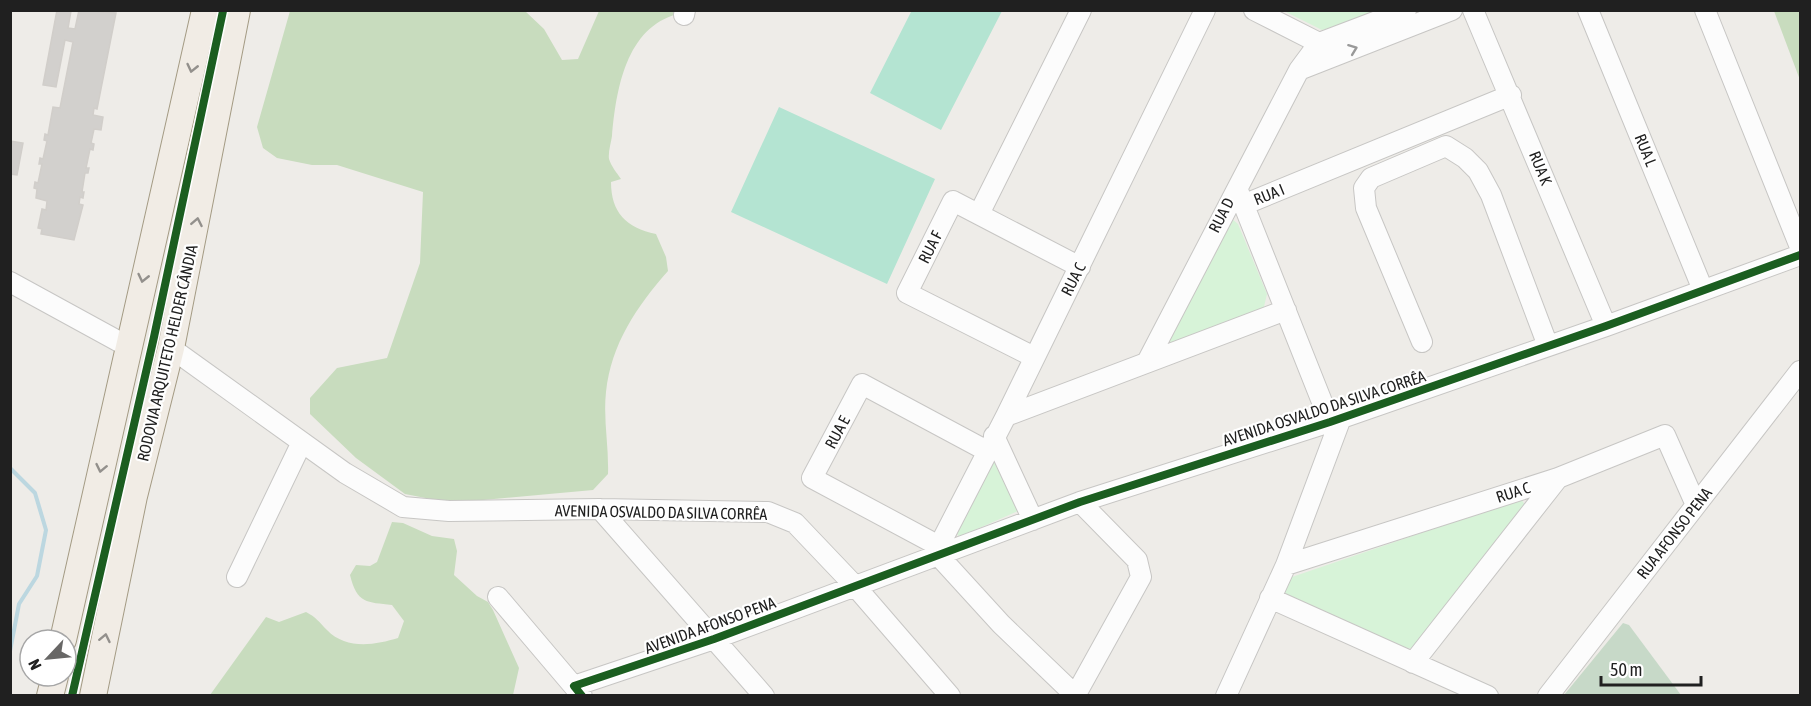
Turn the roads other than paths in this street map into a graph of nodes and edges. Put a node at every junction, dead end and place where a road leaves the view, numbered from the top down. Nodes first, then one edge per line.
1 (237, 10) edge
2 (244, 10) edge
3 (1081, 10) edge
4 (1205, 10) edge
5 (1254, 10) edge
6 (1406, 10) edge
7 (1452, 10) edge
8 (1473, 10) edge
9 (1588, 10) edge
10 (1705, 10) edge
11 (204, 12) edge
12 (1320, 43) junction
13 (1299, 69) junction
14 (227, 73) junction
15 (1511, 95) junction
16 (1236, 185) junction
17 (1243, 205) junction
18 (980, 214) junction
19 (1800, 248) edge
20 (1800, 255) edge
21 (1080, 267) junction
22 (10, 282) edge
23 (1703, 290) junction
24 (1286, 310) junction
25 (1606, 327) junction
26 (1422, 342) dead end
27 (128, 346) junction
28 (1548, 346) junction
29 (171, 348) junction
30 (1034, 357) junction
31 (1147, 362) junction
32 (1800, 371) edge
33 (1006, 416) junction
34 (1336, 420) junction
35 (302, 442) junction
36 (990, 444) junction
37 (1558, 478) junction
38 (1080, 502) junction
39 (1696, 505) junction
40 (600, 509) junction
41 (1033, 520) junction
42 (939, 550) junction
43 (1286, 565) junction
44 (237, 577) dead end
45 (855, 586) junction
46 (498, 597) dead end
47 (1270, 598) junction
48 (66, 628) edge
49 (714, 639) junction
50 (1413, 663) junction
51 (578, 691) edge
52 (1075, 695) edge
53 (93, 696) edge
54 (764, 696) edge
55 (950, 696) edge
56 (1226, 696) edge
57 (1488, 696) edge
58 (1548, 696) edge

1 - 14 main road, RODOVIA ARQUITETO HELDER CÂNDIA
2 - 14 main road
3 - 18 street
4 - 21 street, RUA C
5 - 12 street
6 - 12 street
13 -> 7 street
8 - 15 street, RUA K
9 - 23 street, RUA L
10 - 19 street
11 -> 27 main road
12 - 13 street, RUA D
13 - 16 street, RUA D
29 -> 14 main road, RODOVIA ARQUITETO HELDER CÂNDIA
15 - 17 street, RUA I
15 - 25 street, RUA K
16 - 17 street
16 - 31 street, RUA D
17 - 24 street, RUA I
18 - 21 street, RUA F
18 - 30 street, RUA F
20 - 23 street, AVENIDA OSVALDO DA SILVA CORRÊA
21 - 30 street, RUA C
22 - 27 street
23 - 25 street, AVENIDA OSVALDO DA SILVA CORRÊA
24 - 31 street
24 - 34 street, RUA I
25 - 28 street, AVENIDA OSVALDO DA SILVA CORRÊA
26 - 28 street
27 -> 48 main road
28 - 34 street, AVENIDA OSVALDO DA SILVA CORRÊA
29 - 35 street, AVENIDA OSVALDO DA SILVA CORRÊA
53 -> 29 main road, RODOVIA ARQUITETO HELDER CÂNDIA
30 - 33 street, RUA C
31 - 33 street
32 - 39 street, RUA AFONSO PENA
33 - 36 street, RUA C
34 - 38 street, AVENIDA OSVALDO DA SILVA CORRÊA
34 - 43 street
35 - 40 street, AVENIDA OSVALDO DA SILVA CORRÊA
35 - 44 street
36 - 41 street
36 - 42 street, RUA C
36 - 42 street, RUA E
37 - 39 street, RUA C
37 - 43 street, RUA C
37 - 50 street
38 - 41 street, AVENIDA OSVALDO DA SILVA CORRÊA
38 - 52 street
39 - 58 street, RUA AFONSO PENA
40 - 45 street, AVENIDA OSVALDO DA SILVA CORRÊA
40 - 49 street
41 - 42 street, AVENIDA OSVALDO DA SILVA CORRÊA
42 - 45 street, AVENIDA OSVALDO DA SILVA CORRÊA
42 - 52 street
43 - 47 street
45 - 49 street, AVENIDA AFONSO PENA
45 - 55 street
46 - 51 street
47 - 50 street
47 - 56 street
49 - 51 street, AVENIDA AFONSO PENA
49 - 54 street
50 - 57 street

